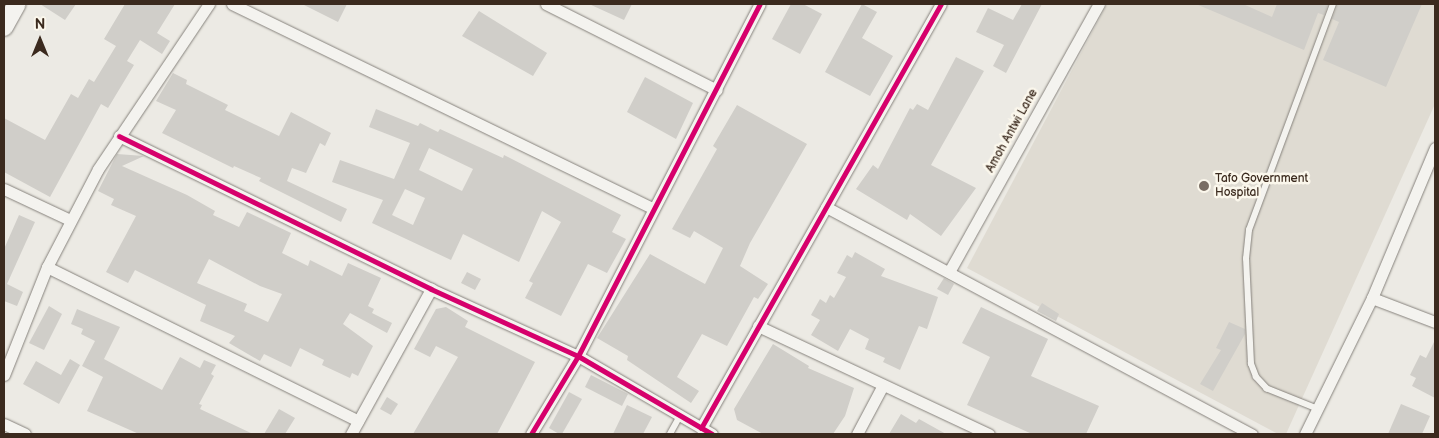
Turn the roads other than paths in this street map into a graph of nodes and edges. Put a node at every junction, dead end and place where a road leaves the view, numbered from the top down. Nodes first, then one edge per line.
1 (17, 4) edge
2 (209, 4) edge
3 (232, 4) edge
4 (546, 4) edge
5 (760, 4) edge
6 (941, 4) edge
7 (1099, 4) edge
8 (1333, 4) edge
9 (4, 27) edge
10 (718, 90) junction
11 (119, 136) junction
12 (1435, 148) edge
13 (4, 189) edge
14 (826, 207) junction
15 (653, 208) junction
16 (70, 220) junction
17 (47, 267) junction
18 (949, 272) junction
19 (431, 289) junction
20 (1372, 298) junction
21 (1435, 322) edge
22 (758, 326) junction
23 (578, 356) junction
24 (4, 375) edge
25 (883, 385) junction
26 (1317, 409) junction
27 (680, 416) junction
28 (358, 421) junction
29 (4, 424) edge
30 (701, 428) junction
31 (25, 434) edge
32 (351, 434) edge
33 (530, 434) edge
34 (670, 434) edge
35 (712, 434) edge
36 (857, 434) edge
37 (989, 434) edge
38 (1252, 434) edge
39 (1304, 434) edge

1 - 9 main road
2 - 11 street
3 - 15 street
4 - 10 street
5 - 10 street
6 - 14 street
7 - 18 street, Amoh Antwi Lane
8 - 26 lane
10 - 15 street
11 - 16 street
11 - 19 street
12 - 20 street
13 - 16 street
14 - 18 street
14 - 22 street
15 - 23 street
16 - 17 street
17 - 24 street
17 - 28 street
18 - 38 street
19 - 23 street
19 - 28 street
20 - 21 street
20 - 26 street
22 - 25 street
22 - 30 street
23 - 27 street
23 - 33 street
25 - 36 street
25 - 37 street
26 - 39 street
27 - 30 street
27 - 34 lane
28 - 32 street
29 - 31 street
30 - 35 street

